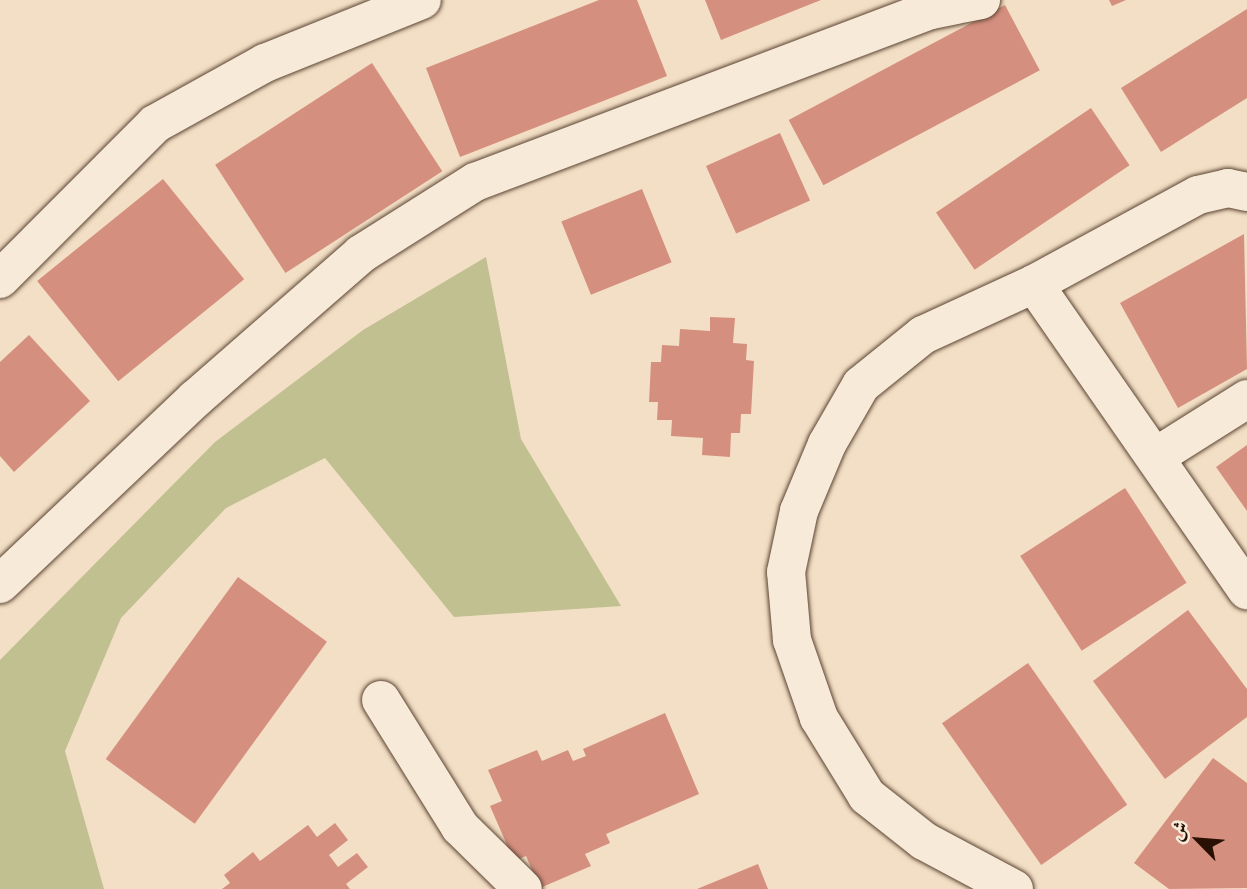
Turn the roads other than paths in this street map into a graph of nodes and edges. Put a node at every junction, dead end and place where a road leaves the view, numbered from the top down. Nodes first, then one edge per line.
1 (422, 0) edge
2 (981, 0) edge
3 (1241, 185) edge
4 (0, 279) edge
5 (1034, 284) junction
6 (1247, 399) edge
7 (1155, 457) junction
8 (0, 584) edge
9 (1247, 590) edge
10 (381, 700) dead end
11 (523, 889) edge
12 (1014, 889) edge

1 - 4 street
2 - 8 street
3 - 5 street
5 - 7 street
5 - 12 street
6 - 7 street
7 - 9 street
10 - 11 street

